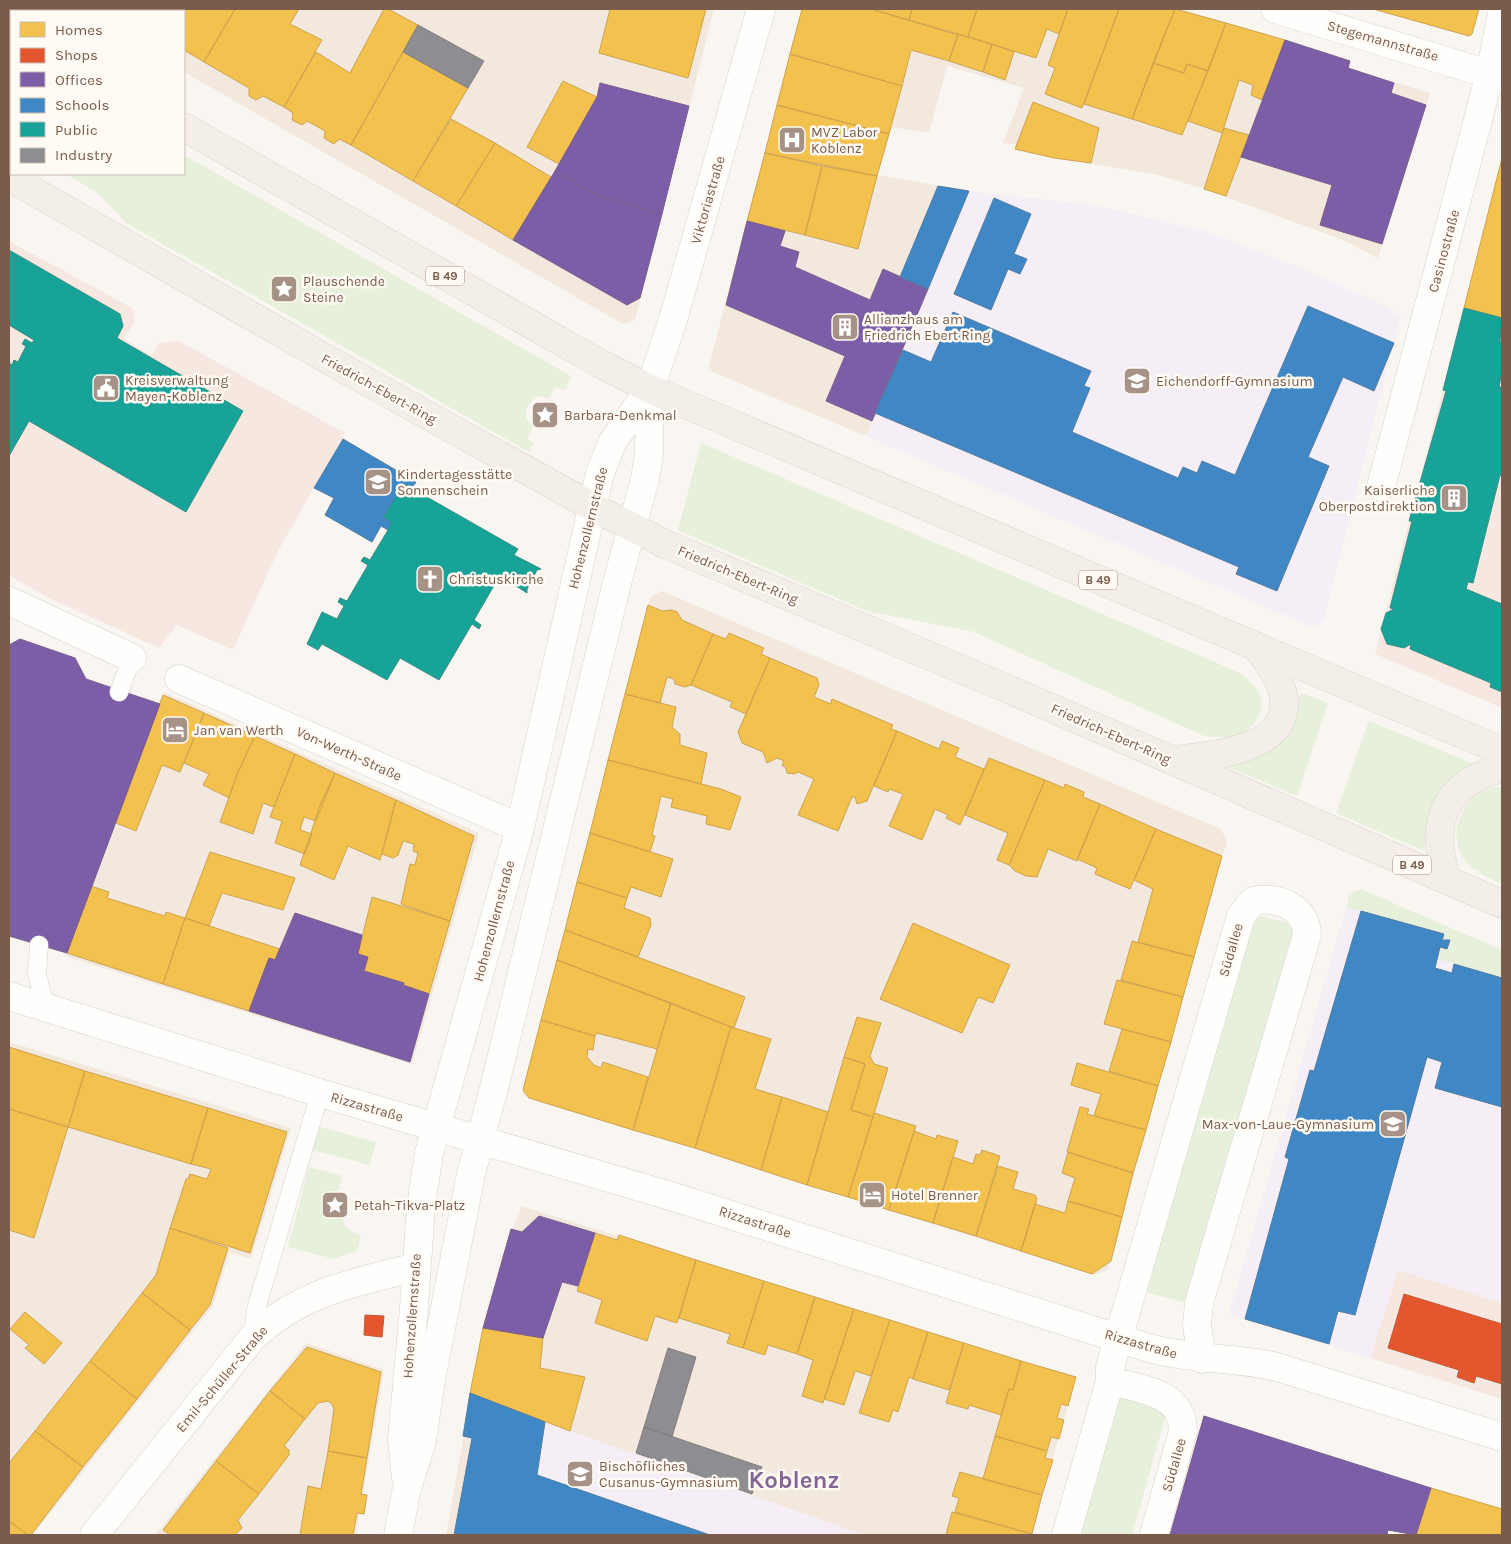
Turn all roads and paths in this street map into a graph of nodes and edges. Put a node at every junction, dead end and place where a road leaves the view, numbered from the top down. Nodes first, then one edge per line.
1 (761, 9) edge
2 (1275, 9) edge
3 (1502, 14) edge
4 (1496, 76) edge
5 (185, 128) edge
6 (19, 180) edge
7 (650, 389) junction
8 (1381, 487) dead end
9 (591, 506) junction
10 (633, 528) junction
11 (9, 602) edge
12 (1258, 648) junction
13 (132, 658) joint
14 (179, 679) dead end
15 (119, 692) dead end
16 (1502, 751) edge
17 (1170, 760) junction
18 (1502, 768) edge
19 (520, 828) junction
20 (1447, 880) junction
21 (1502, 904) edge
22 (39, 945) dead end
23 (9, 996) edge
24 (45, 1008) junction
25 (320, 1093) junction
26 (436, 1127) junction
27 (480, 1139) junction
28 (416, 1268) junction
29 (252, 1337) junction
30 (1118, 1338) junction
31 (1202, 1359) junction
32 (1110, 1381) junction
33 (1502, 1436) edge
34 (407, 1488) junction
35 (94, 1535) edge
36 (398, 1535) edge
37 (1066, 1535) edge
38 (1154, 1535) edge

1 - 7 street, Viktoriastraße
2 - 4 street, Stegemannstraße
3 - 4 street, Casinostraße
4 - 8 street, Casinostraße
5 - 7 main road, B 49
6 - 9 main road, Friedrich-Ebert-Ring / B 49
7 - 9 street, Hohenzollernstraße
7 - 10 street, Hohenzollernstraße
7 - 12 main road, B 49
9 - 10 main road, Friedrich-Ebert-Ring / B 49
9 - 19 street, Hohenzollernstraße
10 - 17 main road, Friedrich-Ebert-Ring / B 49
10 - 27 street, Hohenzollernstraße
11 - 13 street
12 - 16 main road, B 49
12 - 17 main road, B 49
13 - 15 lane
14 - 19 street, Von-Werth-Straße
17 - 20 main road, Friedrich-Ebert-Ring / B 49
18 - 20 main road, B 49
19 - 26 street, Hohenzollernstraße
20 - 21 main road, Friedrich-Ebert-Ring / B 49
22 - 24 lane
23 - 24 street, Rizzastraße
24 - 25 street, Rizzastraße
25 - 26 street, Rizzastraße
25 - 29 lane
26 - 27 street, Rizzastraße
26 - 28 street, Hohenzollernstraße
27 - 30 street, Rizzastraße
27 - 34 street, Hohenzollernstraße
28 - 29 street, Emil-Schüller-Straße
28 - 34 street, Hohenzollernstraße
29 - 35 street, Emil-Schüller-Straße
30 - 31 street, Rizzastraße
30 - 31 street, Südallee
30 - 32 street, Südallee
31 - 33 street, Rizzastraße
32 - 37 street, Südallee
32 - 38 street, Südallee
34 - 36 street, Hohenzollernstraße

